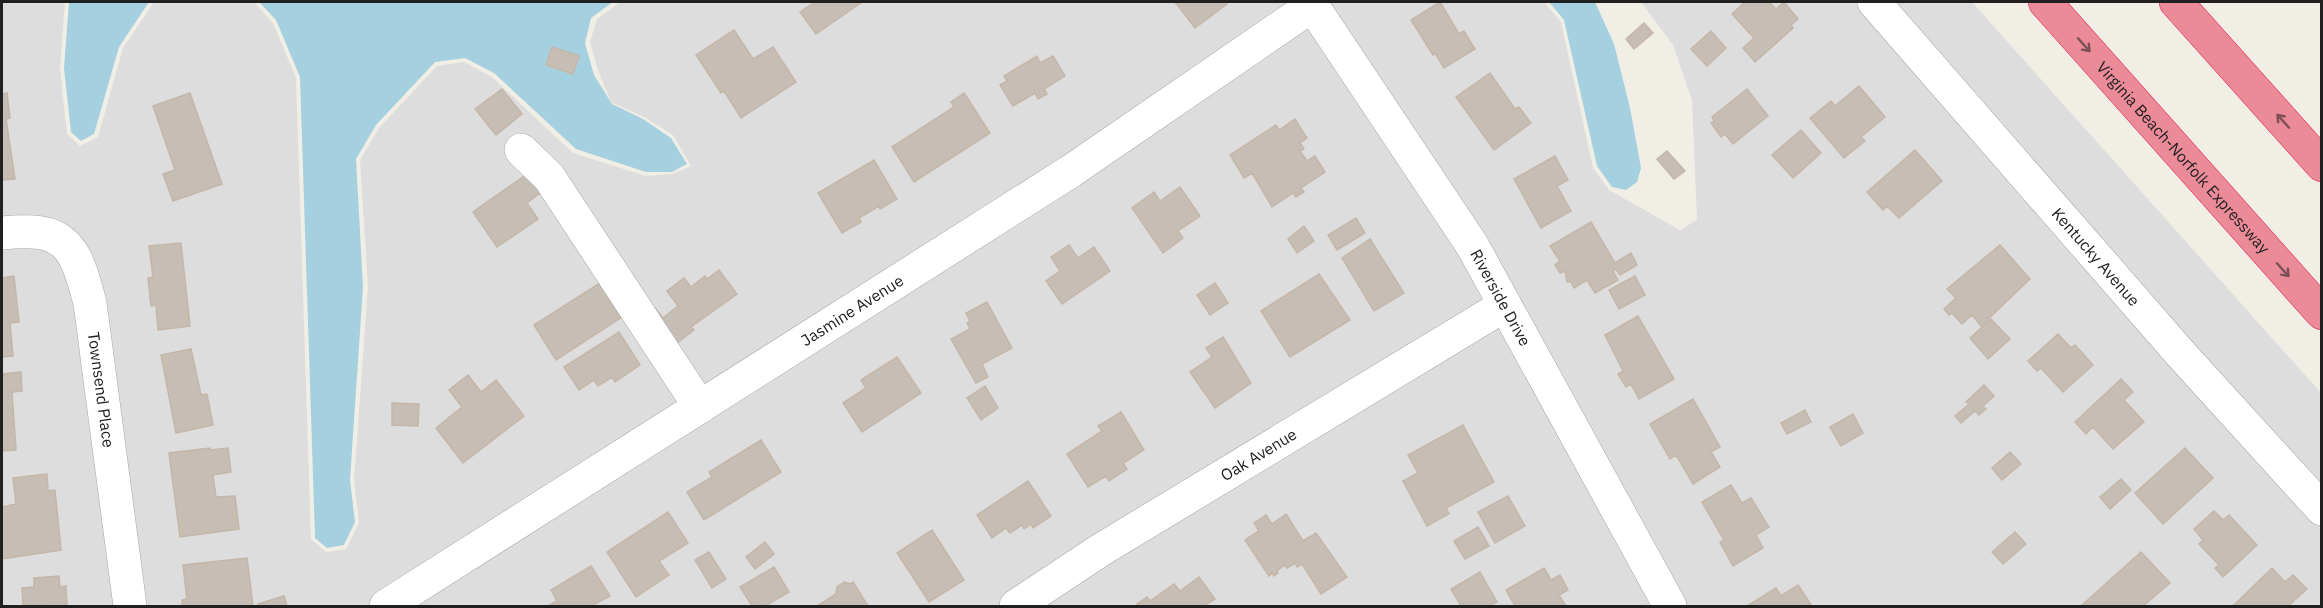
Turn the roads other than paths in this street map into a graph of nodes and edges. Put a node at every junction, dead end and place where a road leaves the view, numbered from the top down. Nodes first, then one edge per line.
1 (1874, 2) edge
2 (2045, 2) edge
3 (2176, 2) edge
4 (1311, 3) edge
5 (520, 150) dead end
6 (2322, 165) edge
7 (2, 233) edge
8 (1505, 305) junction
9 (2322, 313) edge
10 (700, 407) junction
11 (2322, 509) edge
12 (130, 606) edge
13 (386, 606) edge
14 (1016, 606) edge
15 (1669, 606) edge

1 - 11 street, Kentucky Avenue
2 -> 9 highway, Virginia Beach-Norfolk Expressway
6 -> 3 highway
4 - 8 street, Riverside Drive
4 - 10 street, Jasmine Avenue
5 - 10 street
7 - 12 street, Townsend Place
8 - 14 street, Oak Avenue
8 - 15 street, Riverside Drive
10 - 13 street, Jasmine Avenue

